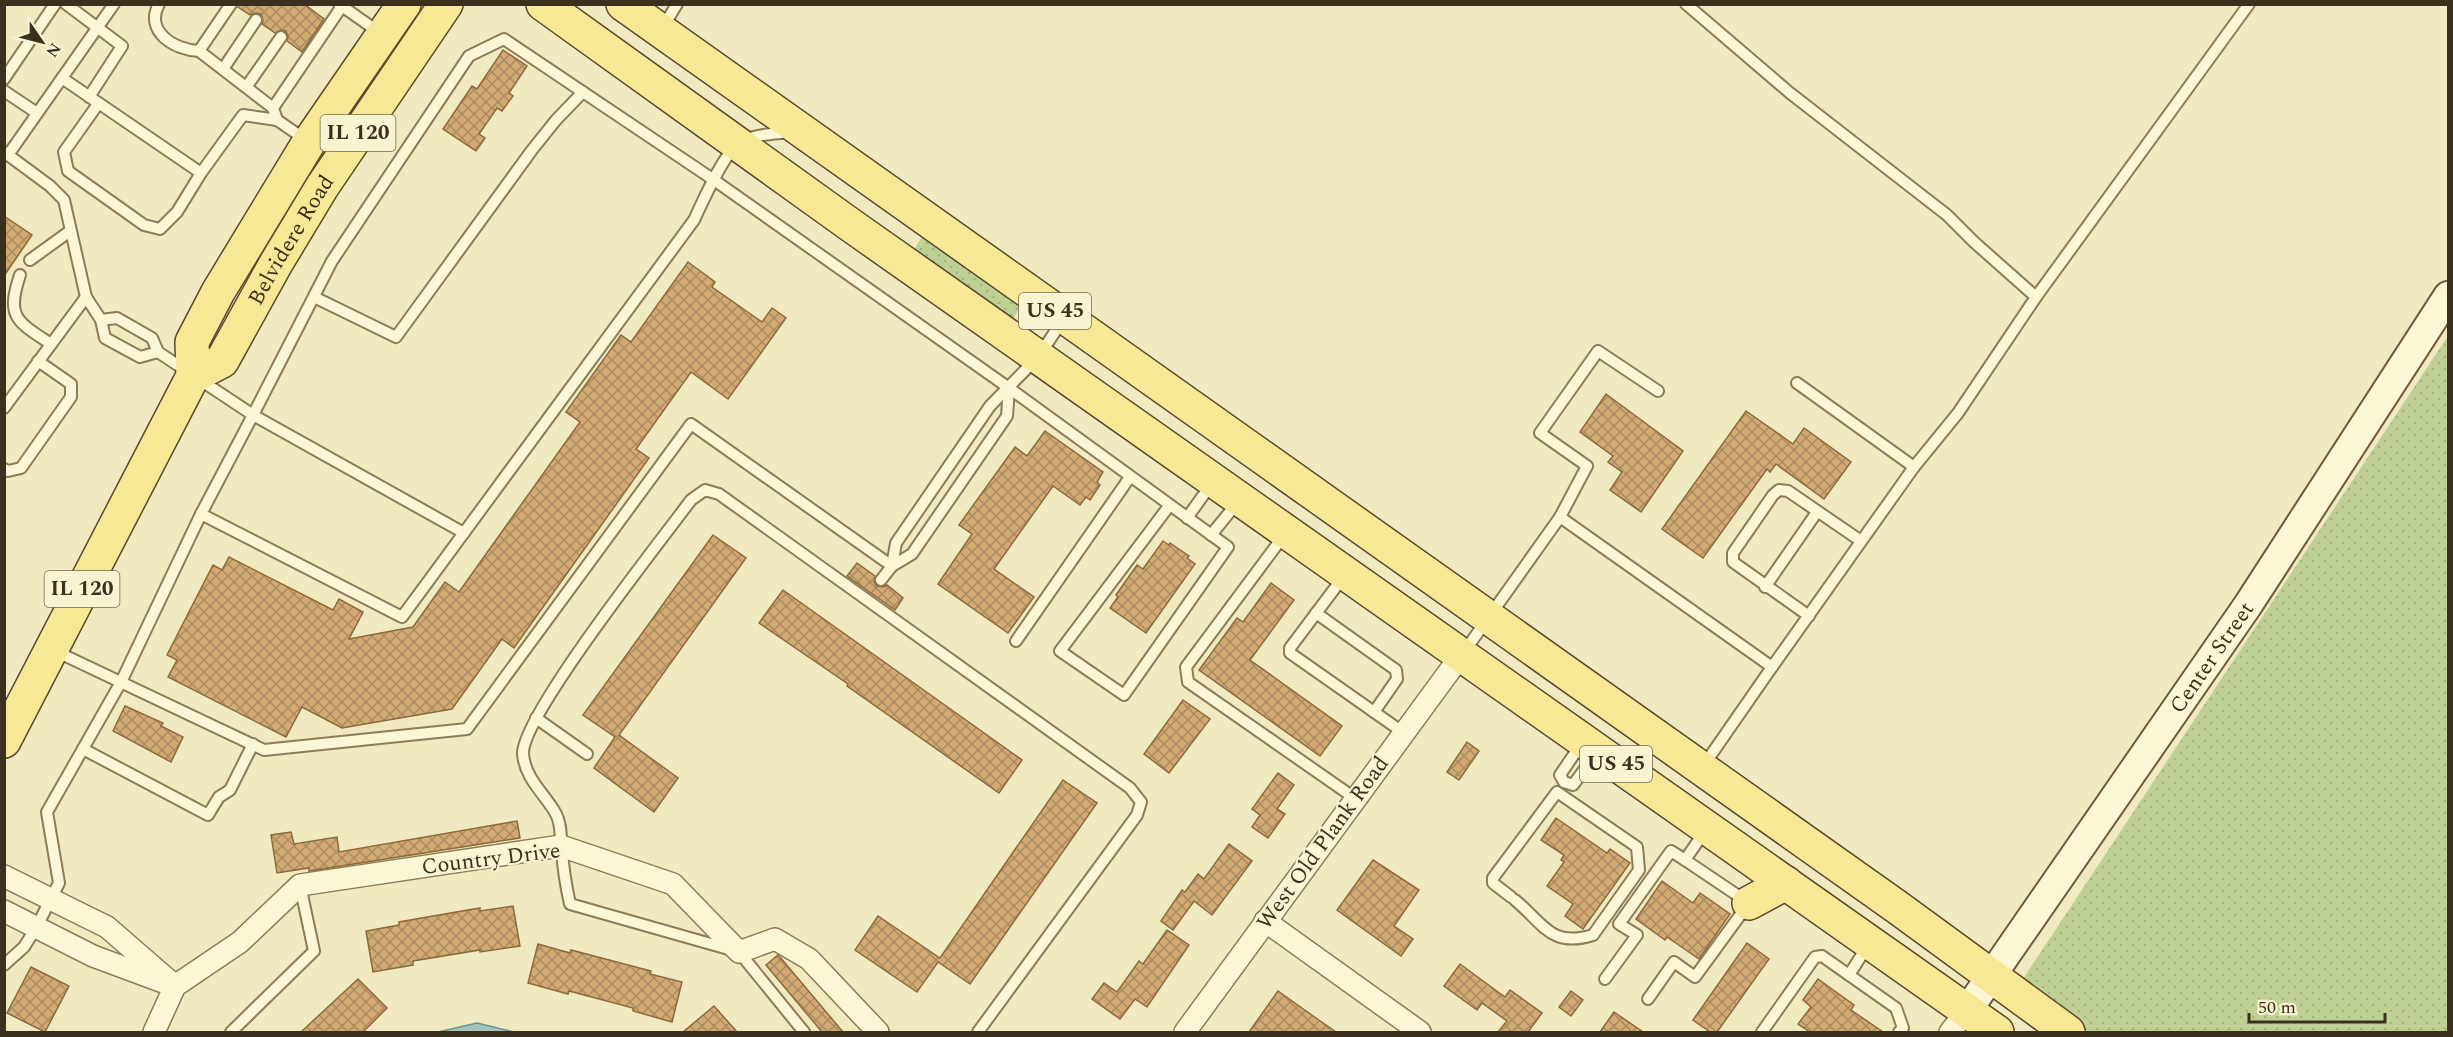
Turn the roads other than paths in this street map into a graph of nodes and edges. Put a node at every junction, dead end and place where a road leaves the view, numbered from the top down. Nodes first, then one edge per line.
1 (55, 4) edge
2 (66, 4) edge
3 (114, 4) edge
4 (159, 4) edge
5 (231, 4) edge
6 (404, 4) edge
7 (446, 4) edge
8 (543, 4) edge
9 (622, 4) edge
10 (1686, 4) edge
11 (2248, 4) edge
12 (341, 5) edge
13 (668, 18) edge
14 (256, 20) dead end
15 (98, 26) junction
16 (382, 35) junction
17 (281, 37) dead end
18 (199, 51) junction
19 (223, 69) junction
20 (62, 78) junction
21 (4, 79) edge
22 (246, 86) junction
23 (4, 91) edge
24 (583, 92) junction
25 (93, 100) junction
26 (273, 108) junction
27 (37, 113) junction
28 (277, 120) junction
29 (801, 131) junction
30 (309, 142) junction
31 (737, 144) junction
32 (6, 153) edge
33 (201, 173) junction
34 (714, 180) junction
35 (70, 231) junction
36 (30, 260) dead end
37 (20, 275) dead end
38 (2448, 296) edge
39 (86, 297) junction
40 (314, 297) junction
41 (2036, 297) junction
42 (1065, 318) junction
43 (101, 320) junction
44 (51, 344) junction
45 (158, 352) junction
46 (1038, 357) junction
47 (38, 361) junction
48 (193, 376) junction
49 (1797, 383) dead end
50 (1009, 388) junction
51 (1658, 391) dead end
52 (4, 408) edge
53 (253, 415) junction
54 (1914, 467) junction
55 (4, 469) edge
56 (1130, 477) junction
57 (1214, 480) junction
58 (939, 481) junction
59 (955, 491) junction
60 (1240, 499) junction
61 (1169, 506) junction
62 (1817, 512) junction
63 (201, 514) junction
64 (1560, 517) junction
65 (1187, 518) junction
66 (1287, 532) junction
67 (464, 533) junction
68 (1211, 535) junction
69 (1861, 542) junction
70 (892, 566) junction
71 (1346, 573) junction
72 (881, 580) dead end
73 (1765, 587) junction
74 (1316, 613) junction
75 (1809, 616) junction
76 (1488, 617) junction
77 (1017, 641) dead end
78 (50, 649) junction
79 (1462, 654) junction
80 (1773, 667) junction
81 (121, 682) junction
82 (1374, 712) junction
83 (536, 718) junction
84 (1404, 733) junction
85 (4, 741) edge
86 (253, 744) junction
87 (1588, 746) junction
88 (83, 749) junction
89 (587, 754) dead end
90 (1701, 769) junction
91 (1564, 782) junction
92 (1557, 792) junction
93 (1733, 792) junction
94 (1356, 799) junction
95 (1707, 828) junction
96 (561, 846) junction
97 (1684, 860) junction
98 (1756, 862) junction
99 (4, 876) edge
100 (1786, 883) junction
101 (300, 885) junction
102 (51, 899) junction
103 (1749, 903) junction
104 (4, 911) edge
105 (1266, 921) junction
106 (36, 928) junction
107 (1870, 943) junction
108 (739, 952) junction
109 (4, 965) edge
110 (1849, 975) junction
111 (1991, 977) junction
112 (1605, 979) dead end
113 (175, 986) junction
114 (1648, 999) dead end
115 (1959, 1022) edge
116 (154, 1032) edge
117 (231, 1032) edge
118 (804, 1032) edge
119 (878, 1032) edge
120 (978, 1032) edge
121 (1185, 1032) edge
122 (1420, 1032) edge
123 (1762, 1032) edge
124 (1899, 1032) edge
125 (1997, 1032) edge
126 (2068, 1032) edge

1 - 21 lane
2 - 15 lane
3 - 15 lane
4 - 18 lane
5 - 18 lane
6 - 16 main road, Belvidere Road / IL 120
7 - 48 main road, Belvidere Road / IL 120
8 - 31 main road, US 45
9 - 13 main road, US 45
10 - 41 lane
11 - 41 lane
12 - 16 lane
12 - 26 lane
13 - 29 main road, US 45
14 - 19 lane
15 - 20 lane
15 - 25 lane
16 - 30 main road, Belvidere Road / IL 120
17 - 22 lane
18 - 19 lane
19 - 22 lane
20 - 25 lane
20 - 27 lane
22 - 26 lane
23 - 27 lane
24 - 34 lane
24 - 40 lane
24 - 40 lane
25 - 33 lane
25 - 33 lane
26 - 28 lane
27 - 32 lane
28 - 30 lane
28 - 33 lane
29 - 31 lane
29 - 42 main road, US 45
30 - 48 main road, Belvidere Road / IL 120
31 - 34 lane
31 - 46 main road, US 45
32 - 35 lane
34 - 50 lane
34 - 67 lane
35 - 36 lane
35 - 39 lane
37 - 44 lane
38 - 111 street, Center Street
39 - 43 lane
39 - 44 lane
40 - 53 lane
41 - 54 lane
42 - 46 lane
42 - 76 main road, US 45
43 - 45 lane
43 - 45 lane
44 - 47 lane
45 - 48 lane
46 - 50 lane
46 - 57 main road, US 45
47 - 52 lane
47 - 55 lane
48 - 53 lane
48 - 78 main road, Belvidere Road / IL 120
49 - 54 lane
50 - 56 lane
50 - 58 lane
50 - 59 lane
51 - 64 lane
53 - 63 lane
53 - 67 lane
54 - 69 lane
56 - 61 lane
56 - 77 lane
57 - 60 main road, US 45
57 - 65 lane
58 - 59 lane
58 - 70 lane
59 - 70 lane
60 - 66 main road, US 45
60 - 68 lane
61 - 65 lane
61 - 68 lane
62 - 69 lane
62 - 73 lane
62 - 73 lane
63 - 67 lane
63 - 81 lane
64 - 76 lane
64 - 80 lane
65 - 68 lane
66 - 71 main road, US 45
66 - 94 lane
69 - 75 lane
70 - 72 lane
70 - 86 lane
71 - 74 lane
71 - 79 main road, US 45
73 - 75 lane
74 - 82 lane
74 - 82 lane
75 - 80 lane
76 - 79 lane
76 - 90 main road, US 45
78 - 81 lane
78 - 85 main road, Belvidere Road / IL 120
79 - 84 street, West Old Plank Road
79 - 87 main road, US 45
80 - 90 lane
81 - 86 lane
81 - 88 lane
82 - 84 lane
83 - 89 lane
83 - 96 lane
83 - 120 lane
84 - 94 street, West Old Plank Road
86 - 88 lane
87 - 91 lane
87 - 91 lane
87 - 95 main road, US 45
88 - 102 lane
90 - 93 main road, US 45
91 - 92 lane
92 - 92 lane
93 - 95 main road
93 - 111 main road, US 45
94 - 105 street, West Old Plank Road
95 - 97 lane
95 - 98 main road, US 45
96 - 101 street, Country Drive
96 - 108 street, Country Drive
96 - 108 lane
97 - 103 lane
97 - 112 lane
98 - 100 main road, US 45
98 - 103 main road
99 - 102 street
100 - 103 main road
100 - 107 main road, US 45
101 - 113 street
101 - 117 lane
102 - 106 lane
102 - 113 street
103 - 114 lane
104 - 106 street
105 - 121 street, West Old Plank Road
105 - 122 street
106 - 109 lane
106 - 113 street
107 - 110 lane
107 - 115 main road, US 45
108 - 118 lane
108 - 119 street
110 - 123 lane
110 - 124 lane
111 - 115 street, Center Street
111 - 126 main road, US 45
113 - 116 street
115 - 125 main road, US 45

